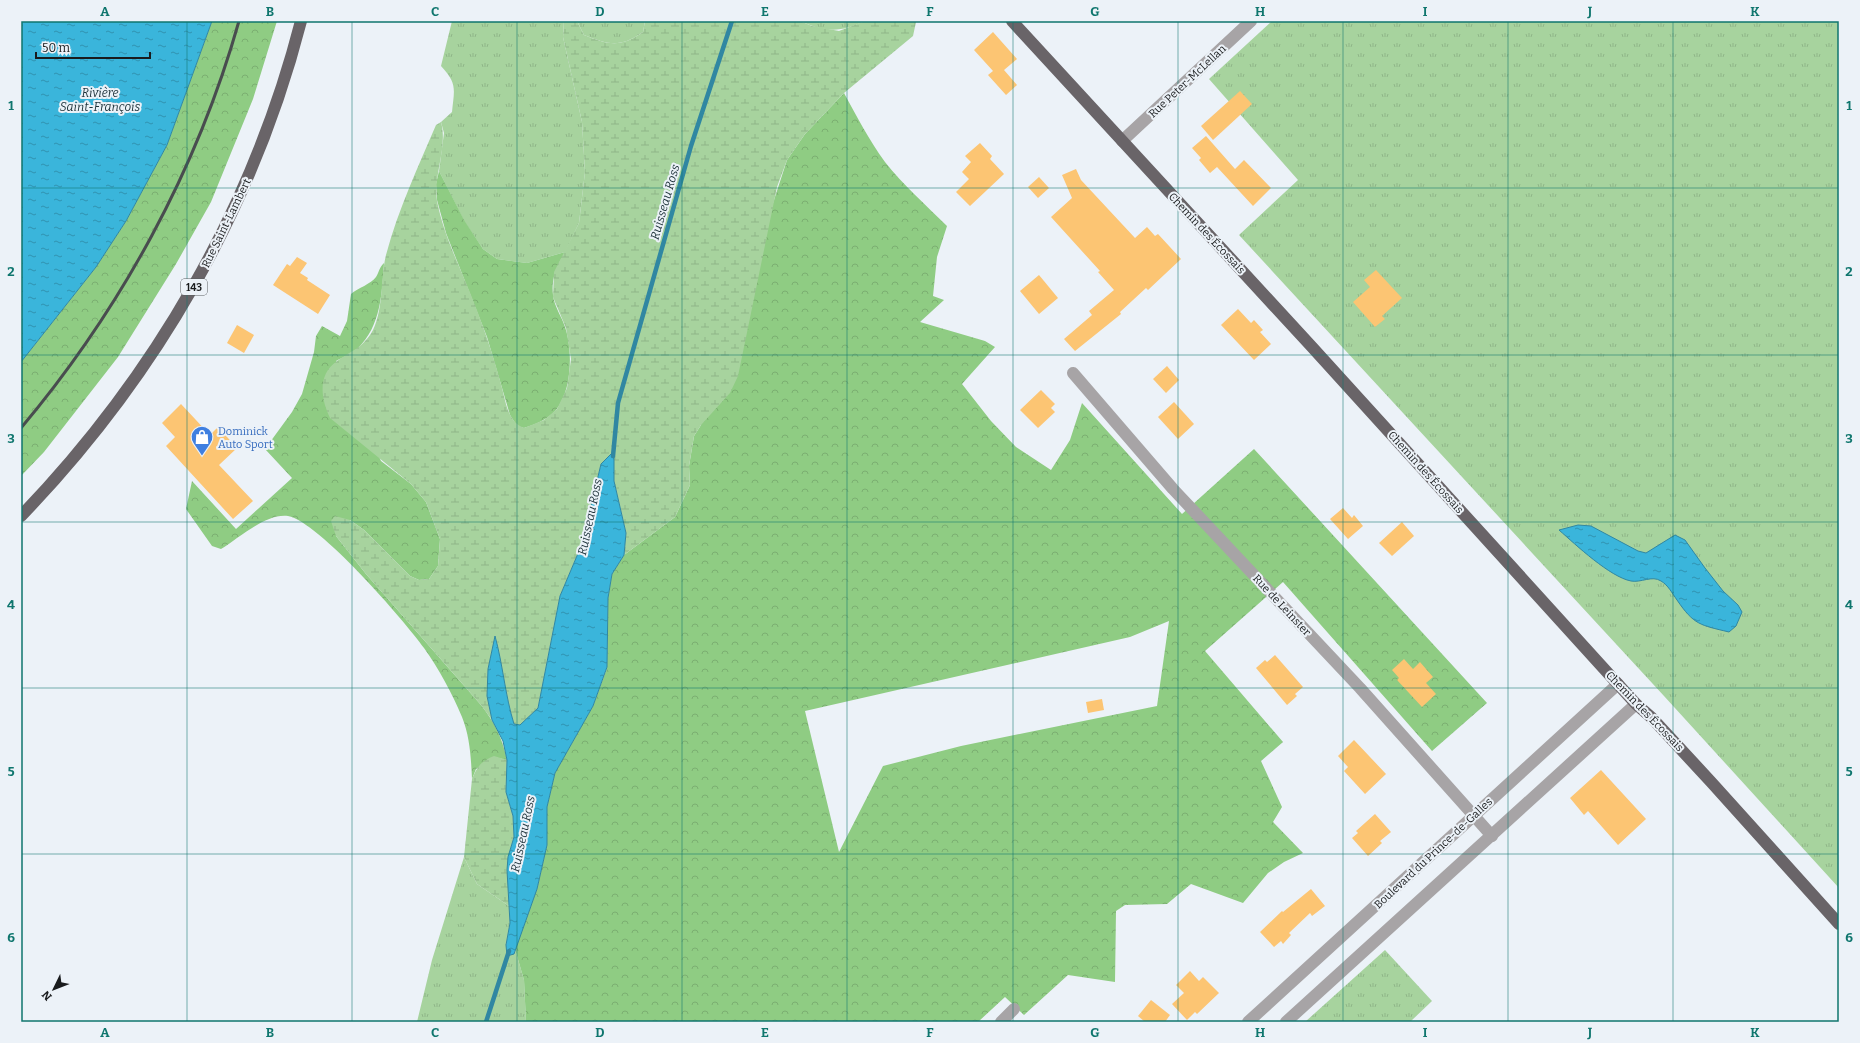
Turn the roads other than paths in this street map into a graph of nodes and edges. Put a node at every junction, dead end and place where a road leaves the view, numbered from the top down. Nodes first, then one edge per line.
1 (301, 21) edge
2 (1012, 21) edge
3 (1251, 21) edge
4 (1122, 141) junction
5 (1073, 373) dead end
6 (21, 516) edge
7 (1618, 684) junction
8 (1636, 704) junction
9 (1473, 815) junction
10 (1492, 836) junction
11 (1839, 924) edge
12 (1014, 1009) dead end
13 (1001, 1022) edge
14 (1248, 1022) edge
15 (1286, 1022) edge

1 - 6 main road, Rue Saint-Lambert / 143
2 - 4 main road, Chemin des Écossais
3 - 4 street, Rue Peter-McLellan
4 - 7 main road, Chemin des Écossais
5 - 9 street, Rue de Leinster
7 - 8 main road, Chemin des Écossais
7 - 9 street, Boulevard du Prince-de-Galles
8 - 10 street
8 - 11 main road, Chemin des Écossais
9 - 10 street, Rue de Leinster
9 - 14 street, Boulevard du Prince-de-Galles
10 - 15 street
12 - 13 street

